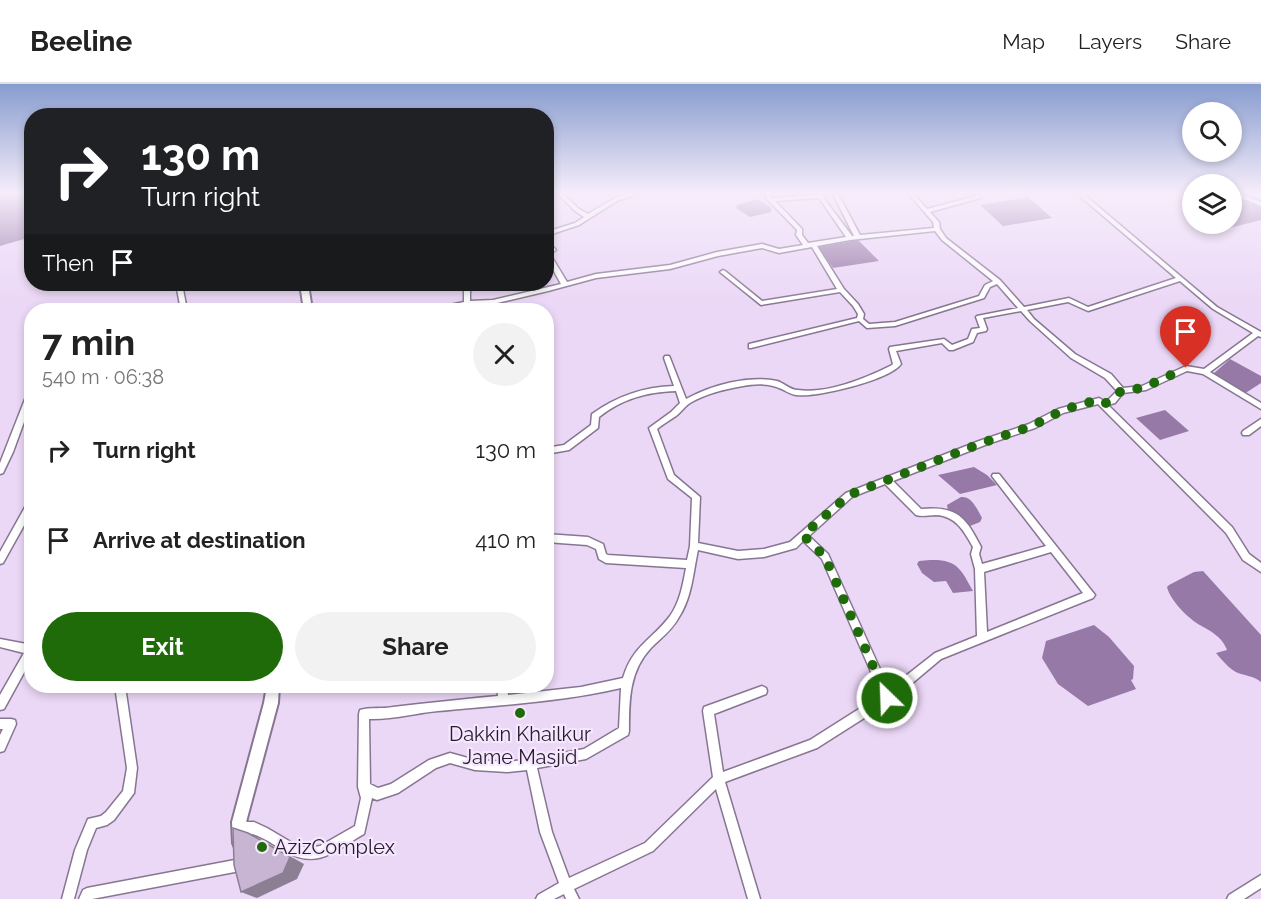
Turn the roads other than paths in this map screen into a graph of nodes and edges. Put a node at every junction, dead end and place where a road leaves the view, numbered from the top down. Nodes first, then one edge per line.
1 (800, 230) edge
2 (844, 230) edge
3 (854, 230) edge
4 (927, 230) edge
5 (938, 230) edge
6 (1123, 230) edge
7 (858, 237) junction
8 (850, 238) junction
9 (816, 245) junction
10 (554, 265) edge
11 (723, 272) dead end
12 (1181, 279) junction
13 (998, 280) junction
14 (565, 285) junction
15 (554, 288) edge
16 (841, 290) junction
17 (467, 291) edge
18 (540, 291) edge
19 (467, 303) joint
20 (1022, 308) junction
21 (860, 319) junction
22 (1259, 336) edge
23 (751, 346) dead end
24 (667, 358) dead end
25 (1205, 372) junction
26 (677, 388) junction
27 (1121, 391) junction
28 (684, 402) junction
29 (1104, 404) junction
30 (1261, 405) edge
31 (24, 407) edge
32 (1261, 422) edge
33 (1246, 433) dead end
34 (554, 450) edge
35 (0, 471) edge
36 (996, 476) dead end
37 (887, 481) junction
38 (24, 516) edge
39 (803, 535) junction
40 (554, 539) edge
41 (694, 546) junction
42 (1053, 548) junction
43 (0, 560) edge
44 (690, 564) junction
45 (1261, 568) edge
46 (979, 569) junction
47 (982, 639) junction
48 (0, 643) edge
49 (24, 648) edge
50 (24, 662) edge
51 (628, 682) junction
52 (762, 691) dead end
53 (121, 693) edge
54 (272, 693) edge
55 (502, 693) edge
56 (552, 693) edge
57 (554, 693) edge
58 (887, 698) junction
59 (503, 700) junction
60 (0, 705) edge
61 (0, 724) edge
62 (0, 747) edge
63 (531, 764) junction
64 (719, 779) junction
65 (364, 787) junction
66 (239, 822) junction
67 (240, 865) junction
68 (243, 881) edge
69 (1261, 881) edge
70 (566, 886) junction
71 (68, 899) edge
72 (85, 899) edge
73 (542, 899) edge
74 (573, 899) edge
75 (754, 899) edge
76 (1233, 899) edge

1 - 9 street
2 - 8 street
3 - 7 street
4 - 7 street
5 - 13 street
6 - 12 street
7 - 8 street
8 - 9 street
9 - 14 street
9 - 16 street
10 - 14 street
11 - 16 street
12 - 20 street
12 - 22 street
13 - 20 street
13 - 21 street
14 - 15 street
16 - 21 street
17 - 19 street
18 - 19 street
20 - 27 street
20 - 28 street
21 - 23 street
22 - 25 street
24 - 26 street
25 - 27 street
25 - 30 street
26 - 28 street
26 - 34 street
27 - 29 street
28 - 41 street
29 - 37 street
29 - 45 street
31 - 35 street
32 - 33 street
36 - 42 street
37 - 39 street
37 - 46 street
38 - 43 street
39 - 41 street
39 - 58 street
40 - 44 street
41 - 44 street
42 - 46 street
42 - 47 street
44 - 51 street
46 - 47 street
47 - 58 street
48 - 49 street
50 - 60 street
51 - 57 street
51 - 63 street
52 - 64 street
53 - 71 street
54 - 66 street
55 - 59 street
56 - 59 street
58 - 64 street
59 - 65 street
61 - 62 street
63 - 65 street
63 - 70 street
64 - 70 street
64 - 75 street
65 - 66 street
66 - 67 street
67 - 68 street
67 - 72 street
69 - 76 street
70 - 73 street
70 - 74 street

